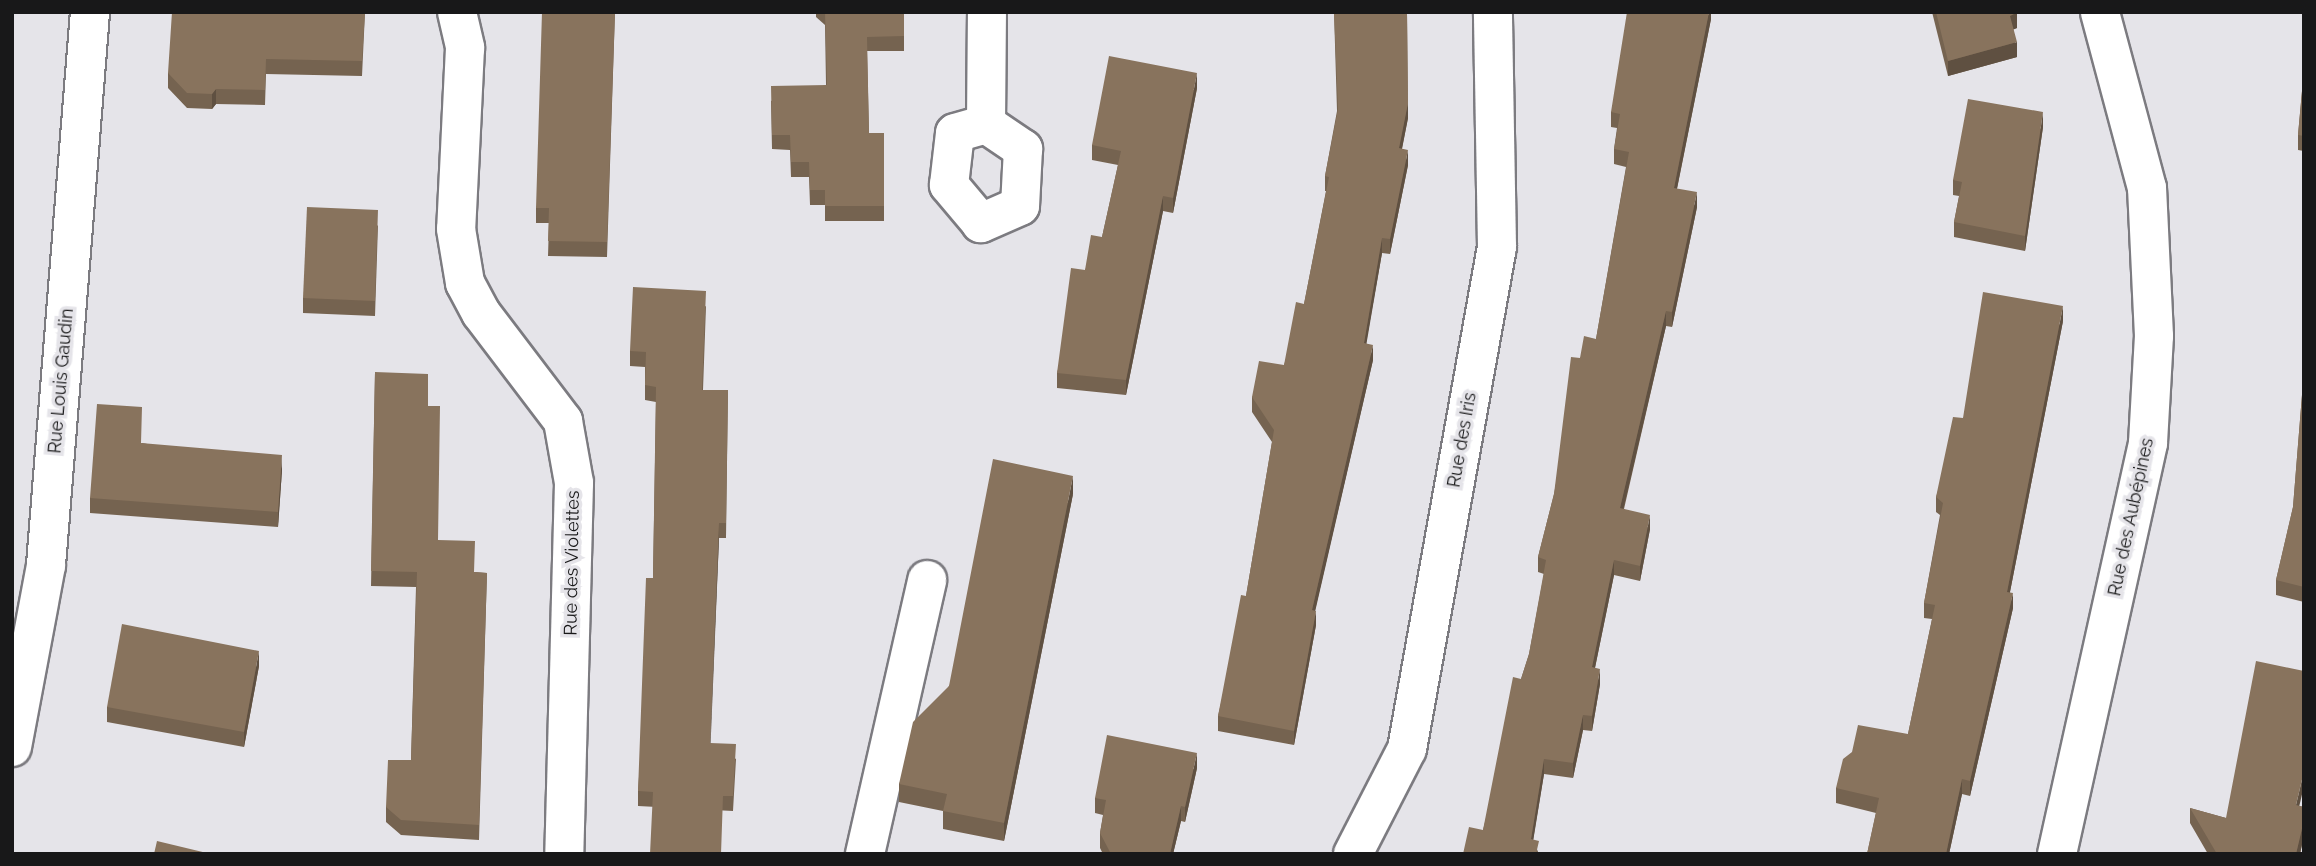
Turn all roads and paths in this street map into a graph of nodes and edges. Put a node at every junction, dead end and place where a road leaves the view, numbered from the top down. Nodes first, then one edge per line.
1 (90, 12) edge
2 (457, 12) edge
3 (987, 12) edge
4 (1493, 12) edge
5 (2100, 12) edge
6 (986, 124) dead end
7 (927, 580) dead end
8 (12, 747) edge
9 (564, 854) edge
10 (865, 854) edge
11 (1353, 854) edge
12 (2057, 854) edge

1 - 8 street, Rue Louis Gaudin
2 - 9 street, Rue des Violettes
3 - 6 street
4 - 11 street, Rue des Iris
5 - 12 street, Rue des Aubépines
7 - 10 street

